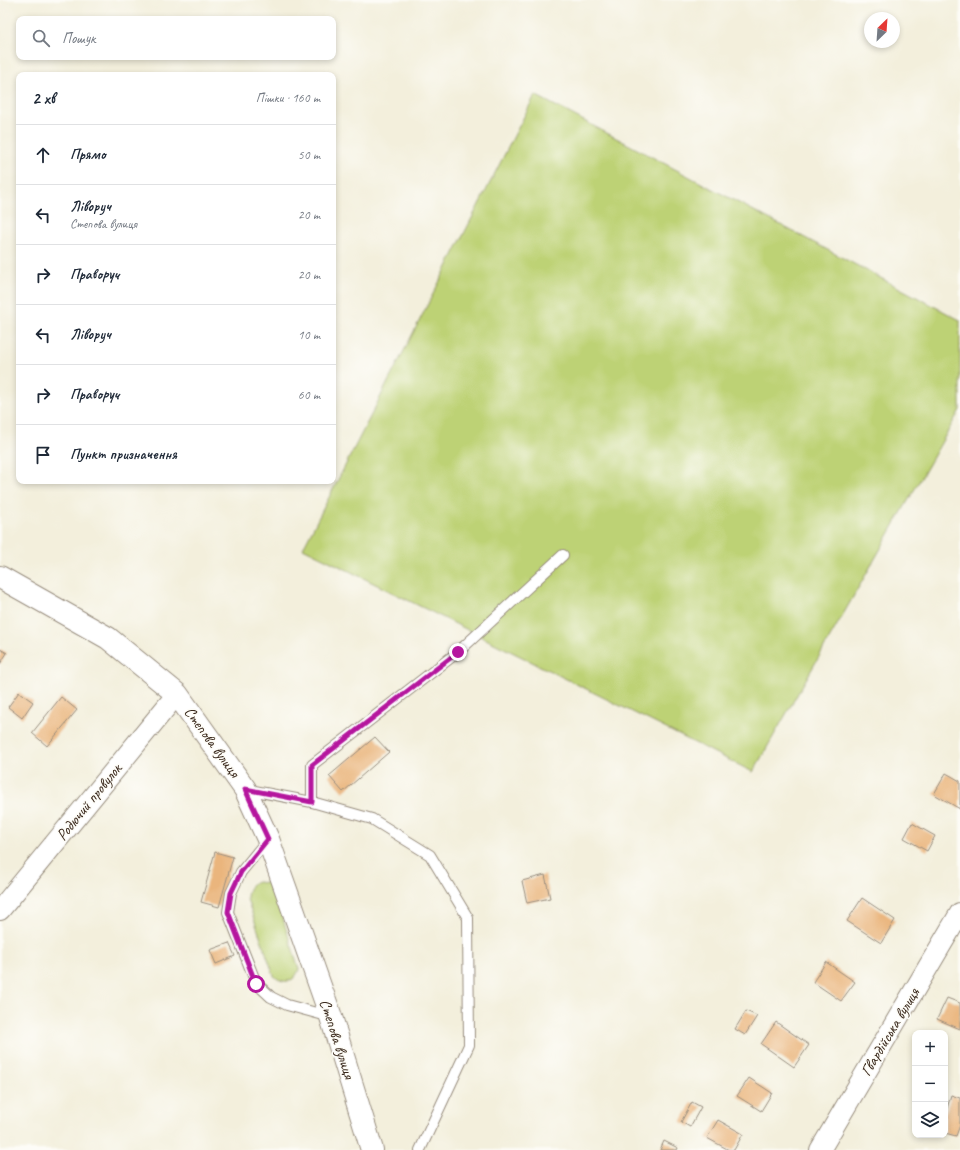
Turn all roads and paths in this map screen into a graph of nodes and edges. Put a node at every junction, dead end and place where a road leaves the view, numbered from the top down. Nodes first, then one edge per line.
1 (563, 555) dead end
2 (0, 577) edge
3 (177, 694) junction
4 (245, 789) junction
5 (312, 802) junction
6 (268, 839) junction
7 (0, 910) edge
8 (960, 913) edge
9 (331, 1017) junction
10 (372, 1150) edge
11 (420, 1150) edge
12 (820, 1150) edge

1 - 5 lane
2 - 3 street, Степова вулиця
3 - 4 street, Степова вулиця
3 - 7 street, Родючий провулок
4 - 5 lane
4 - 6 street, Степова вулиця
5 - 11 lane
6 - 9 street, Степова вулиця
6 - 9 lane
8 - 12 street, Гвардійська вулиця
9 - 10 street, Степова вулиця

